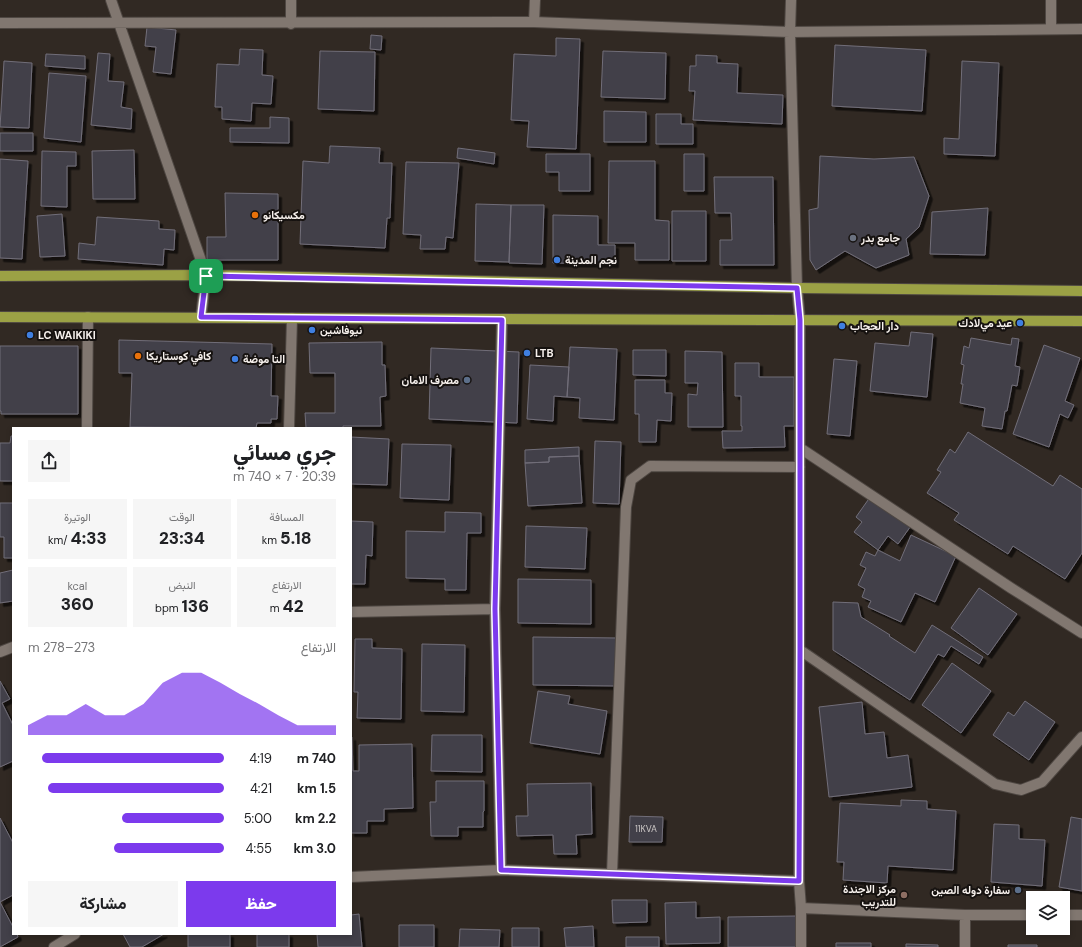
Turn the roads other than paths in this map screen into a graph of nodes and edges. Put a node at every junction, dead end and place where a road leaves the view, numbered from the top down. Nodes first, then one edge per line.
1 (111, 0) edge
2 (291, 0) edge
3 (534, 0) edge
4 (791, 0) edge
5 (1051, 0) edge
6 (534, 22) junction
7 (119, 23) junction
8 (0, 24) edge
9 (291, 24) junction
10 (1051, 29) junction
11 (1082, 29) edge
12 (790, 32) junction
13 (0, 276) edge
14 (206, 276) junction
15 (797, 288) junction
16 (1082, 291) edge
17 (0, 316) edge
18 (88, 317) junction
19 (201, 317) junction
20 (292, 318) junction
21 (502, 320) junction
22 (800, 320) junction
23 (1082, 321) edge
24 (87, 427) edge
25 (289, 427) edge
26 (800, 448) junction
27 (800, 467) junction
28 (495, 609) junction
29 (352, 612) edge
30 (1082, 633) edge
31 (12, 647) edge
32 (800, 650) junction
33 (0, 652) edge
34 (1082, 737) edge
35 (501, 870) junction
36 (612, 874) junction
37 (352, 877) edge
38 (799, 881) junction
39 (801, 908) junction
40 (966, 915) junction
41 (1026, 915) edge
42 (1070, 915) edge
43 (1082, 915) edge
44 (73, 935) edge
45 (54, 947) edge
46 (801, 947) edge
47 (965, 947) edge

1 - 7 street
2 - 9 street
3 - 6 street
4 - 12 street
5 - 10 street
6 - 9 street
6 - 12 street
7 - 8 street
7 - 9 street
7 - 14 street
10 - 11 street
10 - 12 street
12 - 15 street
13 - 14 main road
14 - 15 main road
14 - 19 street
15 - 16 main road
15 - 22 street
17 - 18 main road
18 - 19 main road
18 - 24 street
19 - 20 main road
20 - 21 main road
20 - 25 street
21 - 22 main road
21 - 28 street
22 - 23 main road
22 - 26 street
26 - 27 street
26 - 30 street
27 - 32 street
27 - 36 street
28 - 29 street
28 - 35 street
31 - 33 street
32 - 34 street
32 - 38 street
35 - 36 street
35 - 37 street
36 - 38 street
38 - 39 street
39 - 40 street
39 - 46 street
40 - 41 street
40 - 47 street
42 - 43 street
44 - 45 street

